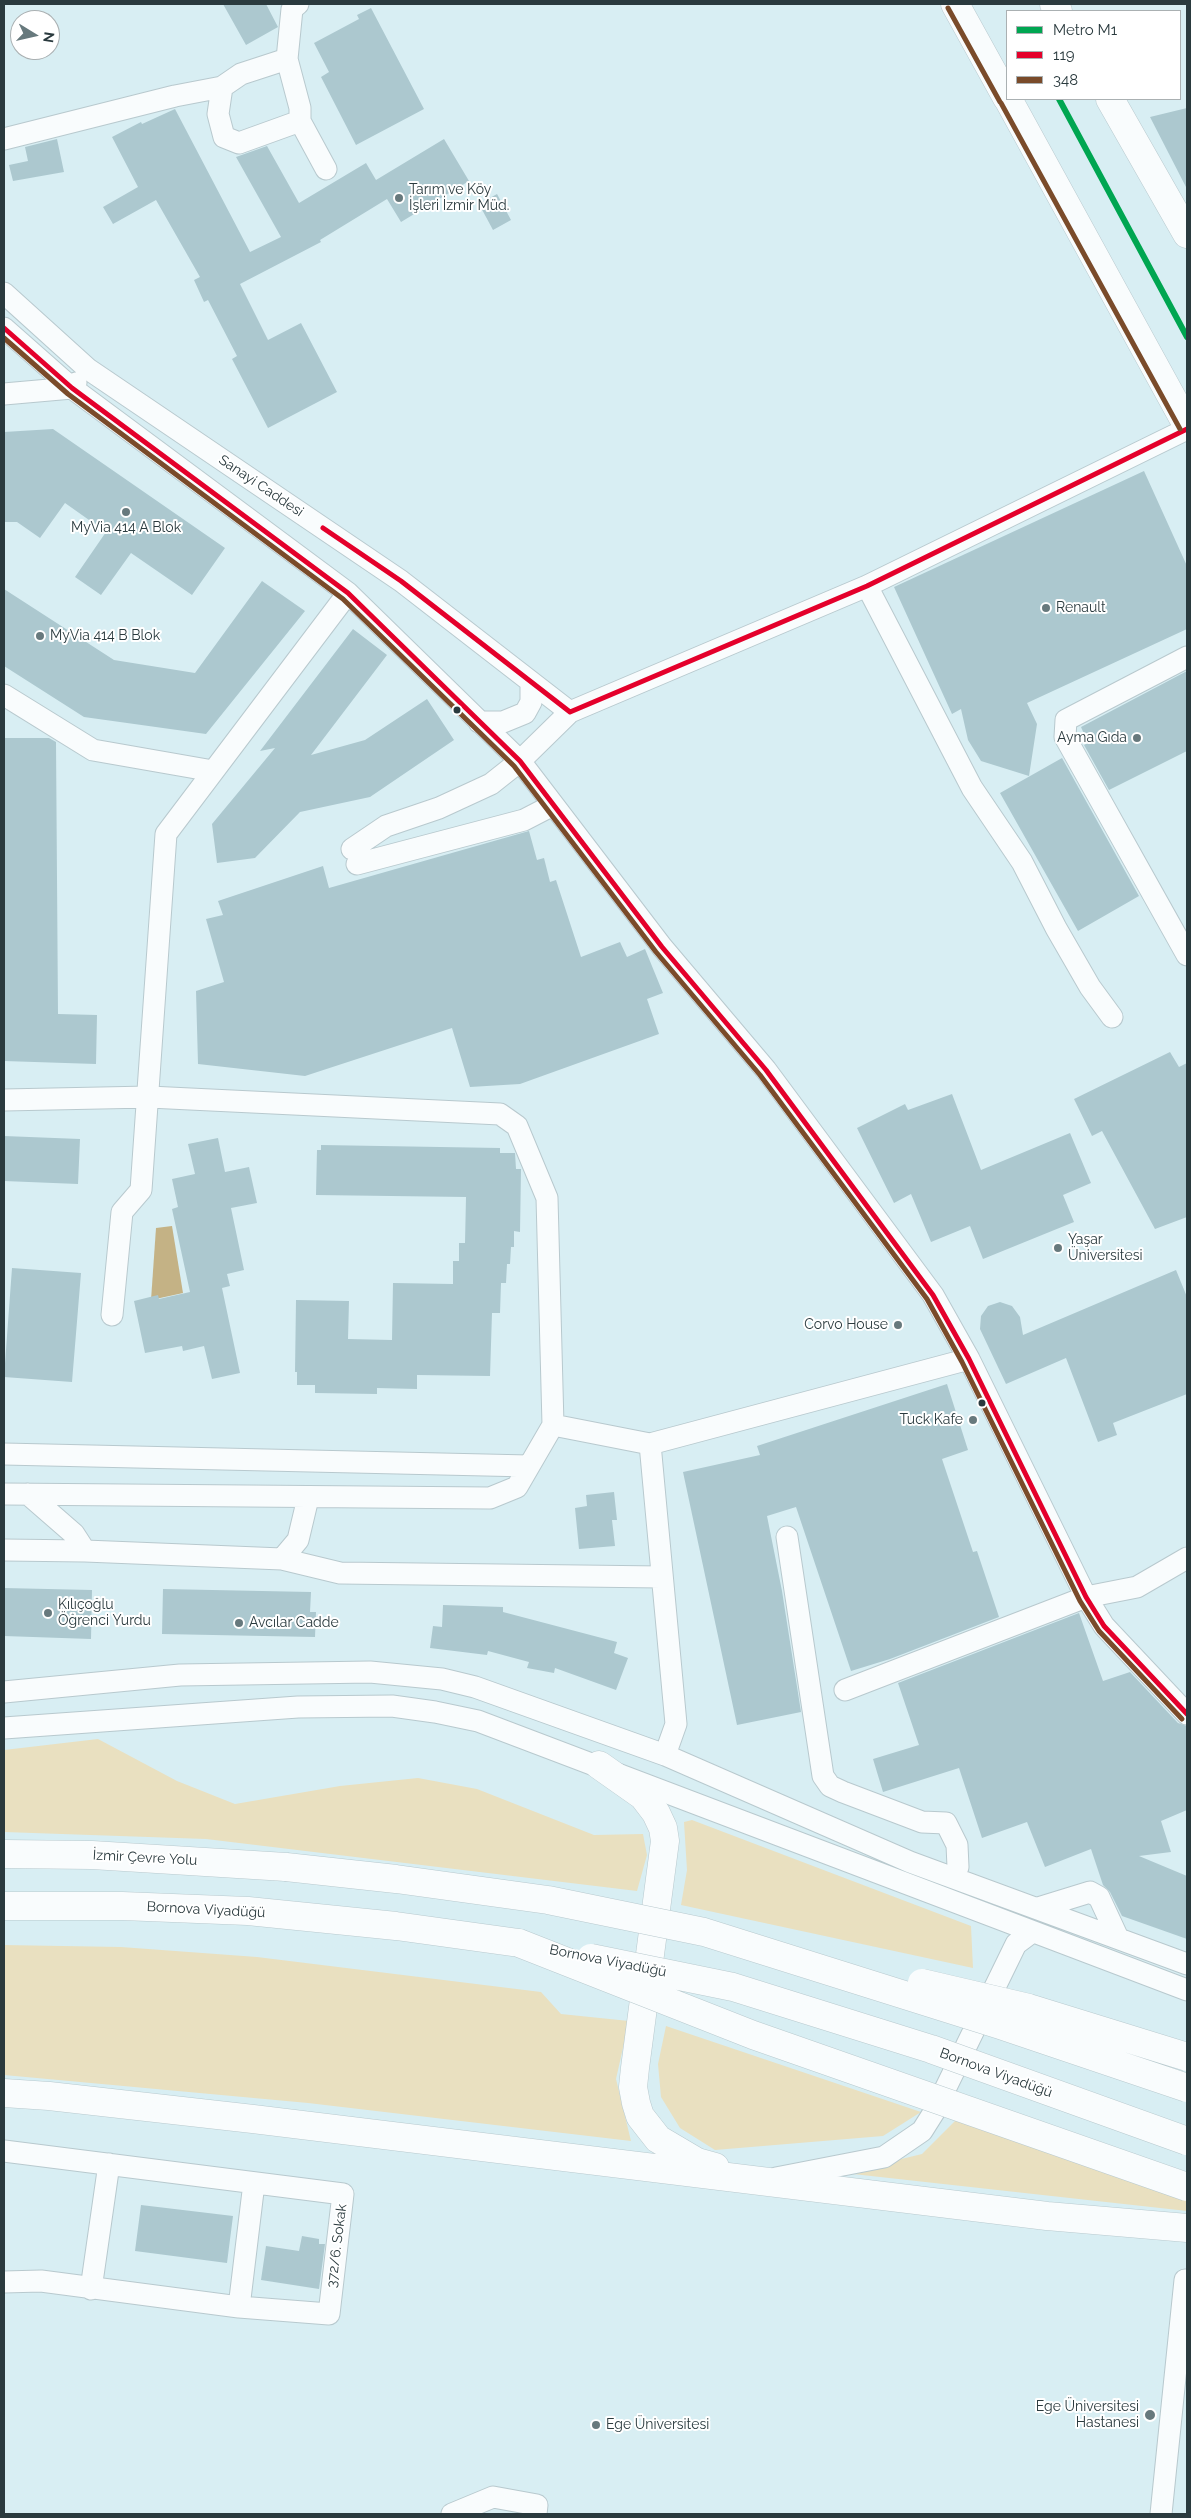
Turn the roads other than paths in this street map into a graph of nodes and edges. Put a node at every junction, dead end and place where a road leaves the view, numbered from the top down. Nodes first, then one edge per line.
1 (298, 4) edge
2 (955, 4) edge
3 (287, 59) junction
4 (222, 87) junction
5 (1006, 96) edge
6 (1008, 100) edge
7 (1111, 100) edge
8 (300, 120) junction
9 (4, 139) edge
10 (326, 169) dead end
11 (1187, 234) edge
12 (4, 293) edge
13 (4, 328) edge
14 (88, 369) junction
15 (72, 388) junction
16 (4, 394) edge
17 (1187, 424) edge
18 (1187, 429) edge
19 (867, 586) junction
20 (348, 593) junction
21 (1187, 657) edge
22 (531, 682) junction
23 (4, 695) edge
24 (570, 712) junction
25 (479, 722) junction
26 (520, 762) junction
27 (213, 771) junction
28 (553, 805) junction
29 (1187, 955) edge
30 (1112, 1017) dead end
31 (149, 1097) junction
32 (4, 1100) edge
33 (112, 1315) dead end
34 (969, 1359) junction
35 (553, 1425) junction
36 (650, 1444) junction
37 (4, 1454) edge
38 (528, 1466) junction
39 (4, 1494) edge
40 (28, 1494) junction
41 (308, 1498) junction
42 (787, 1537) dead end
43 (4, 1550) edge
44 (85, 1551) junction
45 (1187, 1558) edge
46 (282, 1559) junction
47 (661, 1577) junction
48 (1086, 1596) junction
49 (845, 1690) dead end
50 (4, 1692) edge
51 (1187, 1714) edge
52 (4, 1728) edge
53 (665, 1755) junction
54 (599, 1766) junction
55 (4, 1854) edge
56 (954, 1878) junction
57 (4, 1906) edge
58 (1038, 1908) junction
59 (704, 1932) junction
60 (1032, 1932) junction
61 (1118, 1938) junction
62 (519, 1943) junction
63 (1187, 1964) edge
64 (1187, 1990) edge
65 (1187, 2057) edge
66 (1187, 2088) edge
67 (4, 2093) edge
68 (1187, 2141) edge
69 (4, 2151) edge
70 (109, 2164) junction
71 (761, 2181) junction
72 (254, 2183) junction
73 (1187, 2187) edge
74 (1187, 2228) edge
75 (1185, 2280) dead end
76 (4, 2282) edge
77 (91, 2289) junction
78 (239, 2308) junction
79 (452, 2514) edge
80 (536, 2514) edge
81 (1161, 2514) edge

1 - 3 street
2 - 5 main road
3 - 4 street
3 - 8 street
4 - 8 street
4 - 9 street
6 - 17 main road
7 - 11 main road
8 - 10 street
12 - 14 street, Sanayi Caddesi
13 - 15 street
14 - 15 street
14 - 22 street, Sanayi Caddesi
15 - 16 street
15 - 20 street
18 - 19 street
19 - 24 street
19 - 30 street
20 - 25 street
20 - 27 street
21 - 29 street
22 - 24 street, Sanayi Caddesi
22 - 25 street
23 - 27 street
24 - 26 street
25 - 26 street
26 - 28 street
26 - 28 street
27 - 31 street
28 - 34 street
31 - 32 street
31 - 33 street
31 - 35 street
34 - 36 street
34 - 48 street
35 - 36 street
35 - 38 street
36 - 47 street
37 - 38 street
38 - 41 street
39 - 40 street
40 - 41 street
40 - 44 street
41 - 46 street
42 - 56 street
43 - 44 street
44 - 46 street
45 - 48 street
46 - 47 street
47 - 53 street
48 - 49 street
48 - 51 street
50 - 53 street
52 - 54 street
53 - 56 street
54 - 60 street
54 - 71 main road
55 - 59 main road, İzmir Çevre Yolu, bridge
56 - 58 street
57 - 62 main road, Bornova Viyadüğü
58 - 61 street
58 - 61 street
59 - 65 main road, bridge
59 - 66 main road, bridge
60 - 64 street
60 - 71 street
61 - 63 street
62 - 68 main road, Bornova Viyadüğü, bridge
62 - 73 main road, bridge
67 - 71 main road
69 - 70 street, 372/6. Sokak
70 - 72 street, 372/6. Sokak
70 - 77 street
71 - 74 main road
72 - 78 street
72 - 78 street, 372/6. Sokak
75 - 81 street
76 - 77 street, 372/6. Sokak
77 - 78 street, 372/6. Sokak
79 - 80 street

